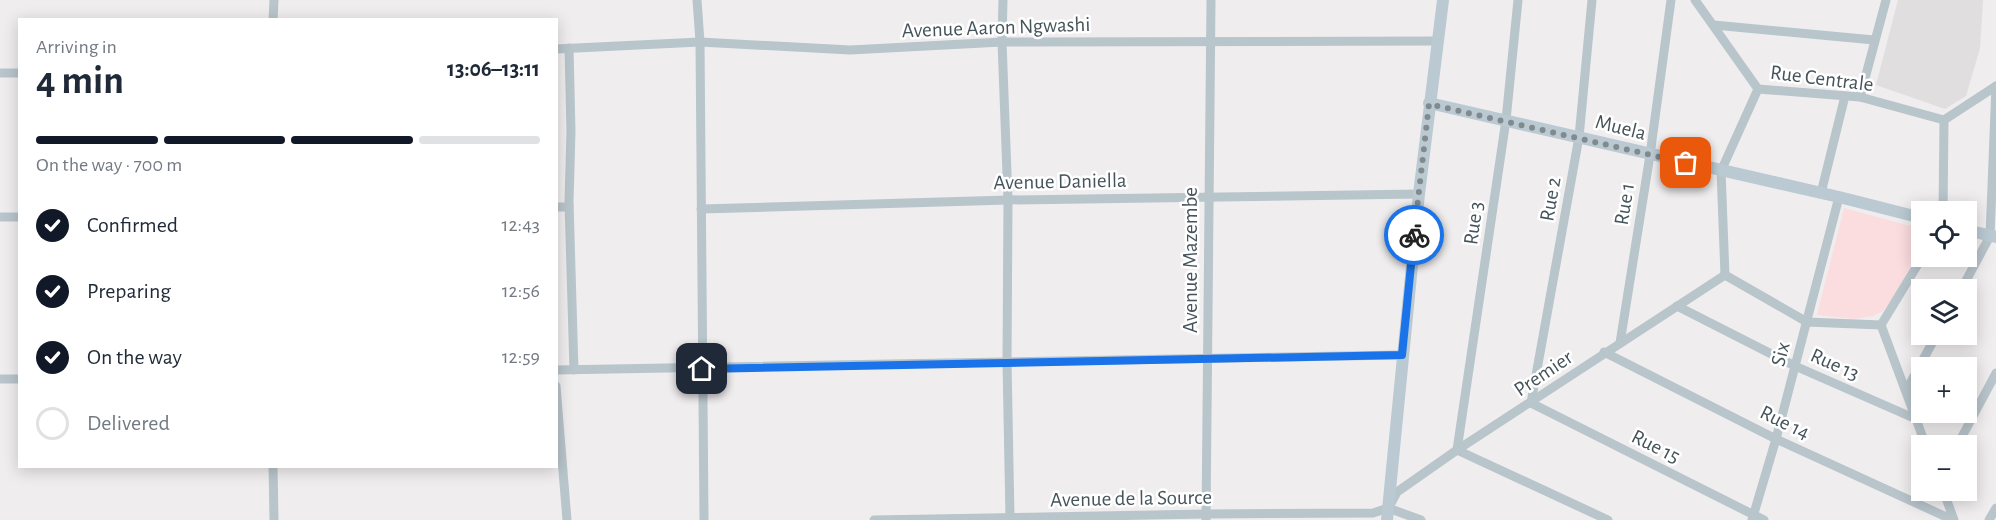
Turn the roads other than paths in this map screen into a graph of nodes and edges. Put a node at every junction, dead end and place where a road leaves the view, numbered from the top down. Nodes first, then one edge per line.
1 (274, 0) edge
2 (697, 0) edge
3 (1003, 0) edge
4 (1211, 0) edge
5 (1443, 0) edge
6 (1518, 0) edge
7 (1592, 0) edge
8 (1671, 0) edge
9 (1695, 0) edge
10 (1886, 0) edge
11 (273, 18) edge
12 (1714, 25) junction
13 (1874, 40) junction
14 (1210, 41) junction
15 (1437, 41) junction
16 (700, 42) junction
17 (1002, 42) junction
18 (569, 48) junction
19 (558, 49) edge
20 (0, 73) edge
21 (18, 73) edge
22 (1996, 86) edge
23 (1758, 89) junction
24 (1845, 96) junction
25 (1860, 97) junction
26 (1429, 104) junction
27 (1506, 120) junction
28 (1944, 120) junction
29 (1579, 137) junction
30 (1650, 155) junction
31 (1721, 171) junction
32 (1821, 193) junction
33 (1419, 194) junction
34 (1839, 197) junction
35 (1208, 198) junction
36 (1008, 200) junction
37 (1943, 201) edge
38 (558, 207) edge
39 (569, 207) junction
40 (701, 209) junction
41 (1911, 215) edge
42 (0, 217) edge
43 (18, 217) edge
44 (1977, 233) edge
45 (1993, 237) edge
46 (1916, 267) edge
47 (1725, 275) junction
48 (1968, 279) edge
49 (1677, 306) junction
50 (1807, 322) junction
51 (1881, 325) junction
52 (1620, 343) junction
53 (1931, 345) edge
54 (1604, 352) junction
55 (1402, 355) junction
56 (1208, 358) junction
57 (1007, 362) junction
58 (1795, 366) junction
59 (702, 369) junction
60 (558, 370) edge
61 (574, 370) junction
62 (1996, 373) edge
63 (0, 379) edge
64 (18, 379) edge
65 (1906, 391) junction
66 (1531, 403) junction
67 (1911, 405) edge
68 (558, 410) edge
69 (1911, 417) edge
70 (1963, 435) edge
71 (1776, 439) junction
72 (1457, 450) junction
73 (273, 468) edge
74 (1947, 501) edge
75 (1996, 508) edge
76 (1387, 514) edge
77 (1206, 517) edge
78 (1753, 518) edge
79 (1004, 519) edge
80 (274, 520) edge
81 (567, 520) edge
82 (704, 520) edge
83 (874, 520) edge
84 (1421, 520) edge
85 (1608, 520) edge
86 (1764, 520) edge
87 (1954, 520) edge
88 (1989, 520) edge

1 - 11 street
2 - 16 street
3 - 17 street
4 - 14 street, Avenue Mazembe
5 - 15 street
6 - 27 street, Rue 3
7 - 29 street, Rue 2
8 - 30 street, Rue 1
9 - 12 street
10 - 13 street
12 - 13 street
12 - 23 street
13 - 25 street
14 - 15 street, Avenue Aaron Ngwashi
14 - 17 street, Avenue Aaron Ngwashi
14 - 35 street, Avenue Mazembe
15 - 26 street
16 - 17 street, Avenue Aaron Ngwashi
16 - 18 street, Avenue Aaron Ngwashi
16 - 40 street
17 - 36 street
18 - 19 street, Avenue Aaron Ngwashi
18 - 39 street
20 - 21 street
22 - 28 street
22 - 45 street
23 - 24 street, Rue Centrale
23 - 31 street, Rue Centrale
24 - 25 street, Rue Centrale
24 - 32 street
25 - 28 street, Rue Centrale
26 - 27 street, Muela
26 - 33 street
27 - 29 street, Muela
27 - 72 street, Rue 3
28 - 37 street
29 - 30 street, Muela
29 - 66 street, Rue 2
30 - 31 street, Muela
30 - 52 street, Rue 1
31 - 32 street, Muela
31 - 47 street, Rue Centrale
32 - 34 street, Muela
33 - 35 street, Avenue Daniella
33 - 55 street
34 - 41 street, Muela
34 - 50 street, Six
35 - 36 street, Avenue Daniella
35 - 56 street, Avenue Mazembe
36 - 40 street, Avenue Daniella
36 - 57 street
38 - 39 street
39 - 61 street
40 - 59 street
42 - 43 street
44 - 45 street
45 - 48 street
46 - 51 street
47 - 49 street, Premier
47 - 50 street
49 - 52 street, Premier
49 - 58 street, Rue 13
50 - 51 street
50 - 58 street, Six
51 - 65 street
52 - 54 street, Premier
53 - 65 street
54 - 66 street, Premier
54 - 71 street, Rue 14
55 - 56 street
55 - 76 street
56 - 57 street
56 - 77 street, Avenue Mazembe
57 - 59 street
57 - 79 street
58 - 69 street, Rue 13
58 - 71 street, Six
59 - 61 street
59 - 82 street
60 - 61 street
62 - 70 street
63 - 64 street
65 - 67 street
66 - 72 street, Premier
66 - 78 street, Rue 15
68 - 81 street
71 - 78 street, Six
71 - 87 street, Rue 14
72 - 76 street, Premier
72 - 85 street
73 - 80 street
74 - 87 street
75 - 88 street
76 - 77 street, Avenue de la Source
76 - 84 street
77 - 79 street, Avenue de la Source
78 - 86 street, Rue 15
79 - 83 street, Avenue de la Source

